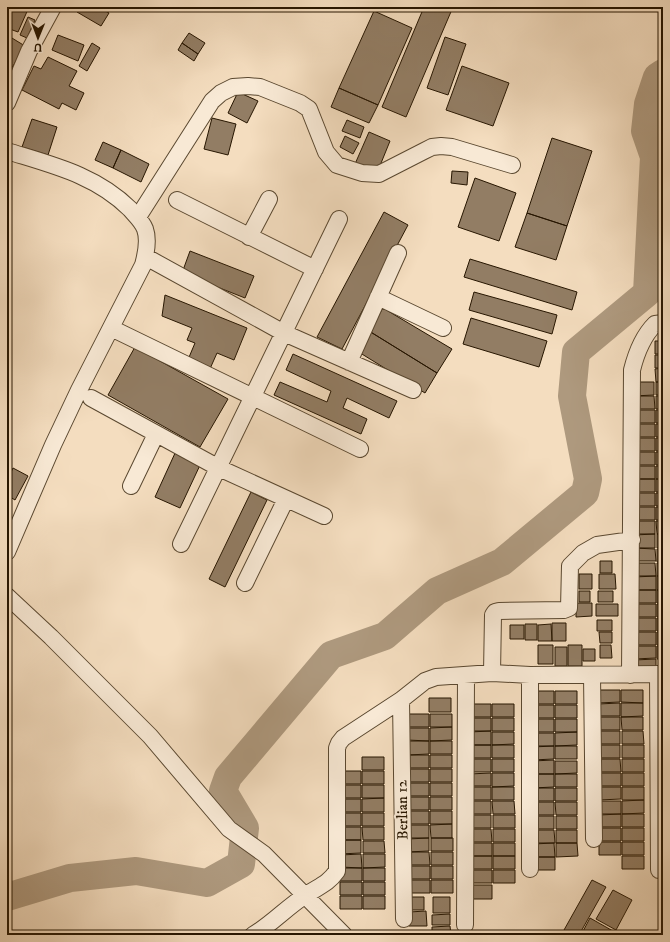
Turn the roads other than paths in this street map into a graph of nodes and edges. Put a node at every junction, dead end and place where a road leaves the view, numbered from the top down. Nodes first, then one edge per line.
1 (53, 7) edge
2 (7, 103) edge
3 (7, 151) edge
4 (512, 165) dead end
5 (269, 199) dead end
6 (177, 200) dead end
7 (138, 217) junction
8 (339, 219) dead end
9 (249, 237) junction
10 (398, 253) dead end
11 (146, 257) junction
12 (315, 269) junction
13 (378, 297) junction
14 (663, 323) edge
15 (111, 328) junction
16 (443, 328) dead end
17 (284, 333) junction
18 (349, 362) junction
19 (413, 390) dead end
20 (253, 397) junction
21 (91, 398) dead end
22 (156, 434) junction
23 (360, 449) dead end
24 (219, 468) junction
25 (131, 486) dead end
26 (286, 499) junction
27 (324, 516) dead end
28 (632, 540) junction
29 (182, 544) dead end
30 (7, 552) edge
31 (245, 583) dead end
32 (7, 596) edge
33 (492, 673) junction
34 (661, 674) edge
35 (530, 675) junction
36 (592, 675) junction
37 (630, 675) junction
38 (466, 676) junction
39 (401, 700) junction
40 (594, 839) dead end
41 (530, 869) dead end
42 (659, 870) dead end
43 (305, 896) junction
44 (404, 919) dead end
45 (465, 925) dead end
46 (253, 935) edge
47 (344, 935) edge

1 - 2 street
3 - 7 street
4 - 7 street
5 - 9 street
6 - 9 street
7 - 11 street
8 - 12 street
9 - 12 street
10 - 13 street
11 - 15 street
11 - 17 street
12 - 17 street
13 - 16 street
13 - 18 street
14 - 28 street
15 - 20 street
15 - 30 street
17 - 18 street
17 - 20 street
18 - 19 street
20 - 23 street
20 - 24 street
21 - 22 street
22 - 24 street
22 - 25 street
24 - 26 street
24 - 29 street
26 - 27 street
26 - 31 street
28 - 33 street
28 - 37 street
32 - 43 street
33 - 35 street
33 - 38 street
34 - 37 street
34 - 42 street
35 - 36 street
35 - 41 street
36 - 37 street
36 - 40 street
38 - 39 street
38 - 45 street
39 - 43 street
39 - 44 street, Berlian 12
43 - 46 street
43 - 47 street

